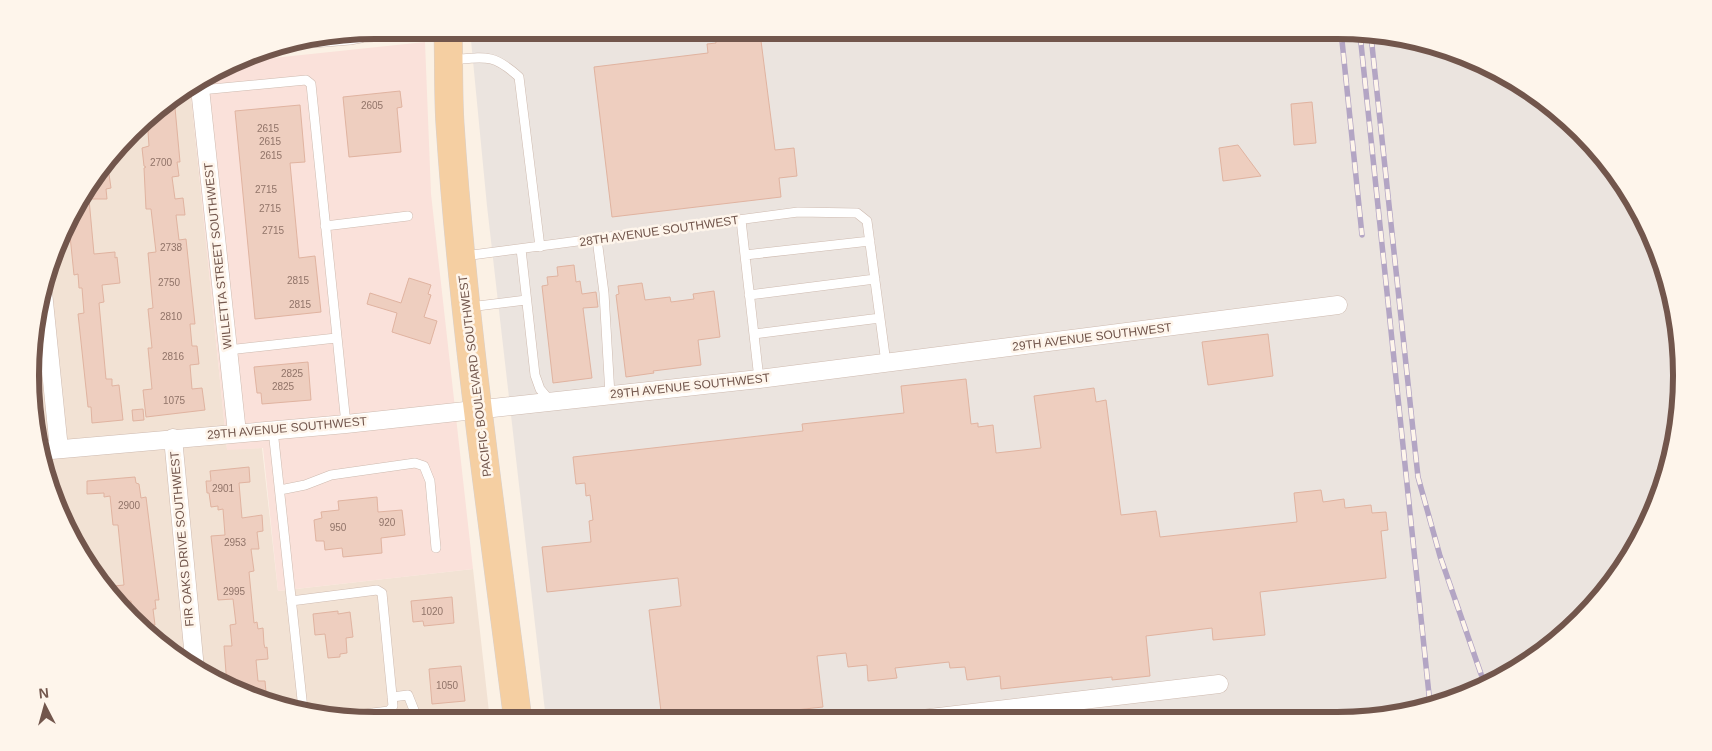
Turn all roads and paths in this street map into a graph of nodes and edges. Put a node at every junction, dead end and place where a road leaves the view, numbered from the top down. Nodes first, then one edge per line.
1 (356, 39) edge
2 (448, 39) edge
3 (341, 41) edge
4 (449, 60) junction
5 (208, 84) edge
6 (200, 88) edge
7 (408, 216) dead end
8 (741, 220) junction
9 (325, 226) junction
10 (598, 239) junction
11 (870, 241) junction
12 (540, 247) junction
13 (521, 249) junction
14 (745, 255) junction
15 (461, 256) junction
16 (875, 279) junction
17 (749, 295) junction
18 (526, 300) junction
19 (1338, 305) dead end
20 (467, 307) junction
21 (45, 311) edge
22 (880, 318) junction
23 (754, 334) junction
24 (336, 338) junction
25 (228, 350) junction
26 (886, 363) junction
27 (759, 379) junction
28 (610, 395) junction
29 (551, 402) junction
30 (478, 410) junction
31 (346, 424) junction
32 (273, 430) junction
33 (237, 432) junction
34 (173, 438) junction
35 (59, 449) junction
36 (47, 450) edge
37 (280, 490) junction
38 (436, 548) dead end
39 (291, 601) junction
40 (194, 659) edge
41 (1219, 684) dead end
42 (392, 697) junction
43 (302, 704) edge
44 (1072, 710) edge
45 (381, 712) edge
46 (414, 712) edge
47 (517, 712) edge
48 (1039, 712) edge

1 - 3 lane
2 - 4 main road, PACIFIC BOULEVARD SOUTHWEST
4 - 12 lane
4 - 15 main road, PACIFIC BOULEVARD SOUTHWEST
5 - 9 lane
6 - 25 street, WILLETTA STREET SOUTHWEST
7 - 9 lane
8 - 10 lane, 28TH AVENUE SOUTHWEST
8 - 11 lane, 28TH AVENUE SOUTHWEST
8 - 14 lane
9 - 24 lane
10 - 12 lane, 28TH AVENUE SOUTHWEST
10 - 28 lane
11 - 14 lane
11 - 16 lane
12 - 13 lane, 28TH AVENUE SOUTHWEST
13 - 15 lane, 28TH AVENUE SOUTHWEST
13 - 18 lane
14 - 17 lane
15 - 20 main road, PACIFIC BOULEVARD SOUTHWEST
16 - 17 lane
16 - 22 lane
17 - 23 lane
18 - 20 lane
18 - 29 lane
19 - 26 street, 29TH AVENUE SOUTHWEST
20 - 30 main road, PACIFIC BOULEVARD SOUTHWEST
21 - 35 street
22 - 23 lane
22 - 26 lane
23 - 27 lane
24 - 25 lane
24 - 31 lane
25 - 33 street, WILLETTA STREET SOUTHWEST
26 - 27 street, 29TH AVENUE SOUTHWEST
27 - 28 street, 29TH AVENUE SOUTHWEST
28 - 29 street, 29TH AVENUE SOUTHWEST
29 - 30 street, 29TH AVENUE SOUTHWEST
30 - 31 street, 29TH AVENUE SOUTHWEST
30 - 47 main road, PACIFIC BOULEVARD SOUTHWEST
31 - 32 street, 29TH AVENUE SOUTHWEST
32 - 33 street, 29TH AVENUE SOUTHWEST
32 - 37 lane
33 - 34 street, 29TH AVENUE SOUTHWEST
34 - 35 street, 29TH AVENUE SOUTHWEST
34 - 40 street, FIR OAKS DRIVE SOUTHWEST
35 - 36 street, 29TH AVENUE SOUTHWEST
37 - 38 lane
37 - 39 lane
39 - 42 lane
39 - 43 lane
41 - 44 street
42 - 45 lane
42 - 46 lane
44 - 48 street

